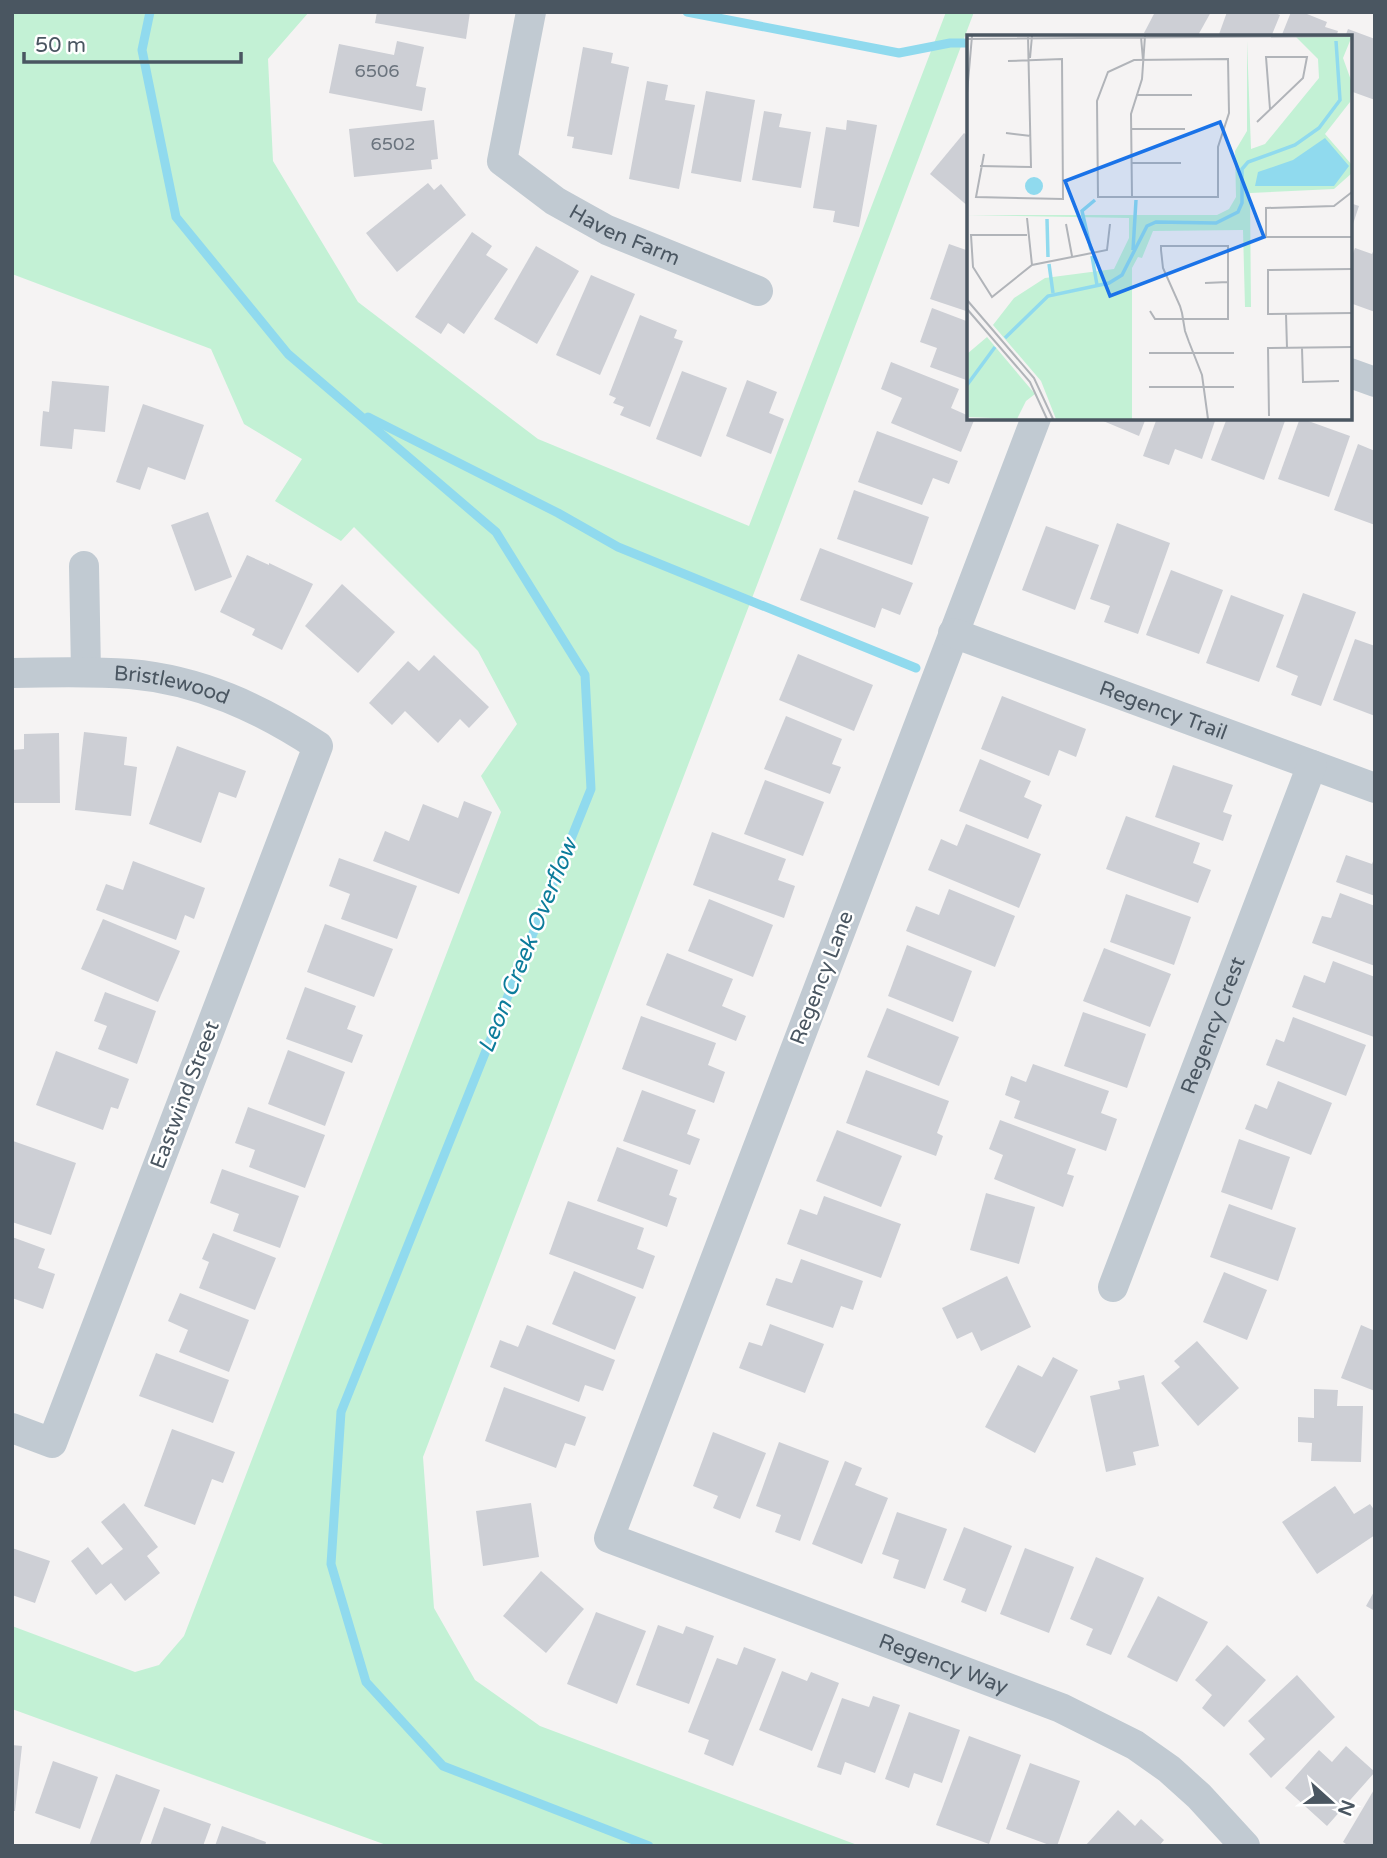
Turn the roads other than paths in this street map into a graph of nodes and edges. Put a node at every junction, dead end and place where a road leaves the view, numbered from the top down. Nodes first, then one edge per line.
1 (531, 12) edge
2 (758, 291) dead end
3 (1352, 374) edge
4 (1375, 382) edge
5 (1035, 420) edge
6 (84, 566) dead end
7 (953, 633) junction
8 (86, 672) junction
9 (12, 673) edge
10 (318, 746) joint
11 (1312, 765) junction
12 (1375, 788) edge
13 (1113, 1287) dead end
14 (12, 1428) edge
15 (609, 1538) joint
16 (1245, 1846) edge

1 - 2 street, Haven Farm
3 - 4 street
5 - 7 street, Regency Lane
6 - 8 street
7 - 11 street, Regency Trail
7 - 15 street, Regency Lane
8 - 9 street, Bristlewood
8 - 10 street, Bristlewood
10 - 14 street, Eastwind Street
11 - 12 street, Regency Trail
11 - 13 street, Regency Crest
15 - 16 street, Regency Way

